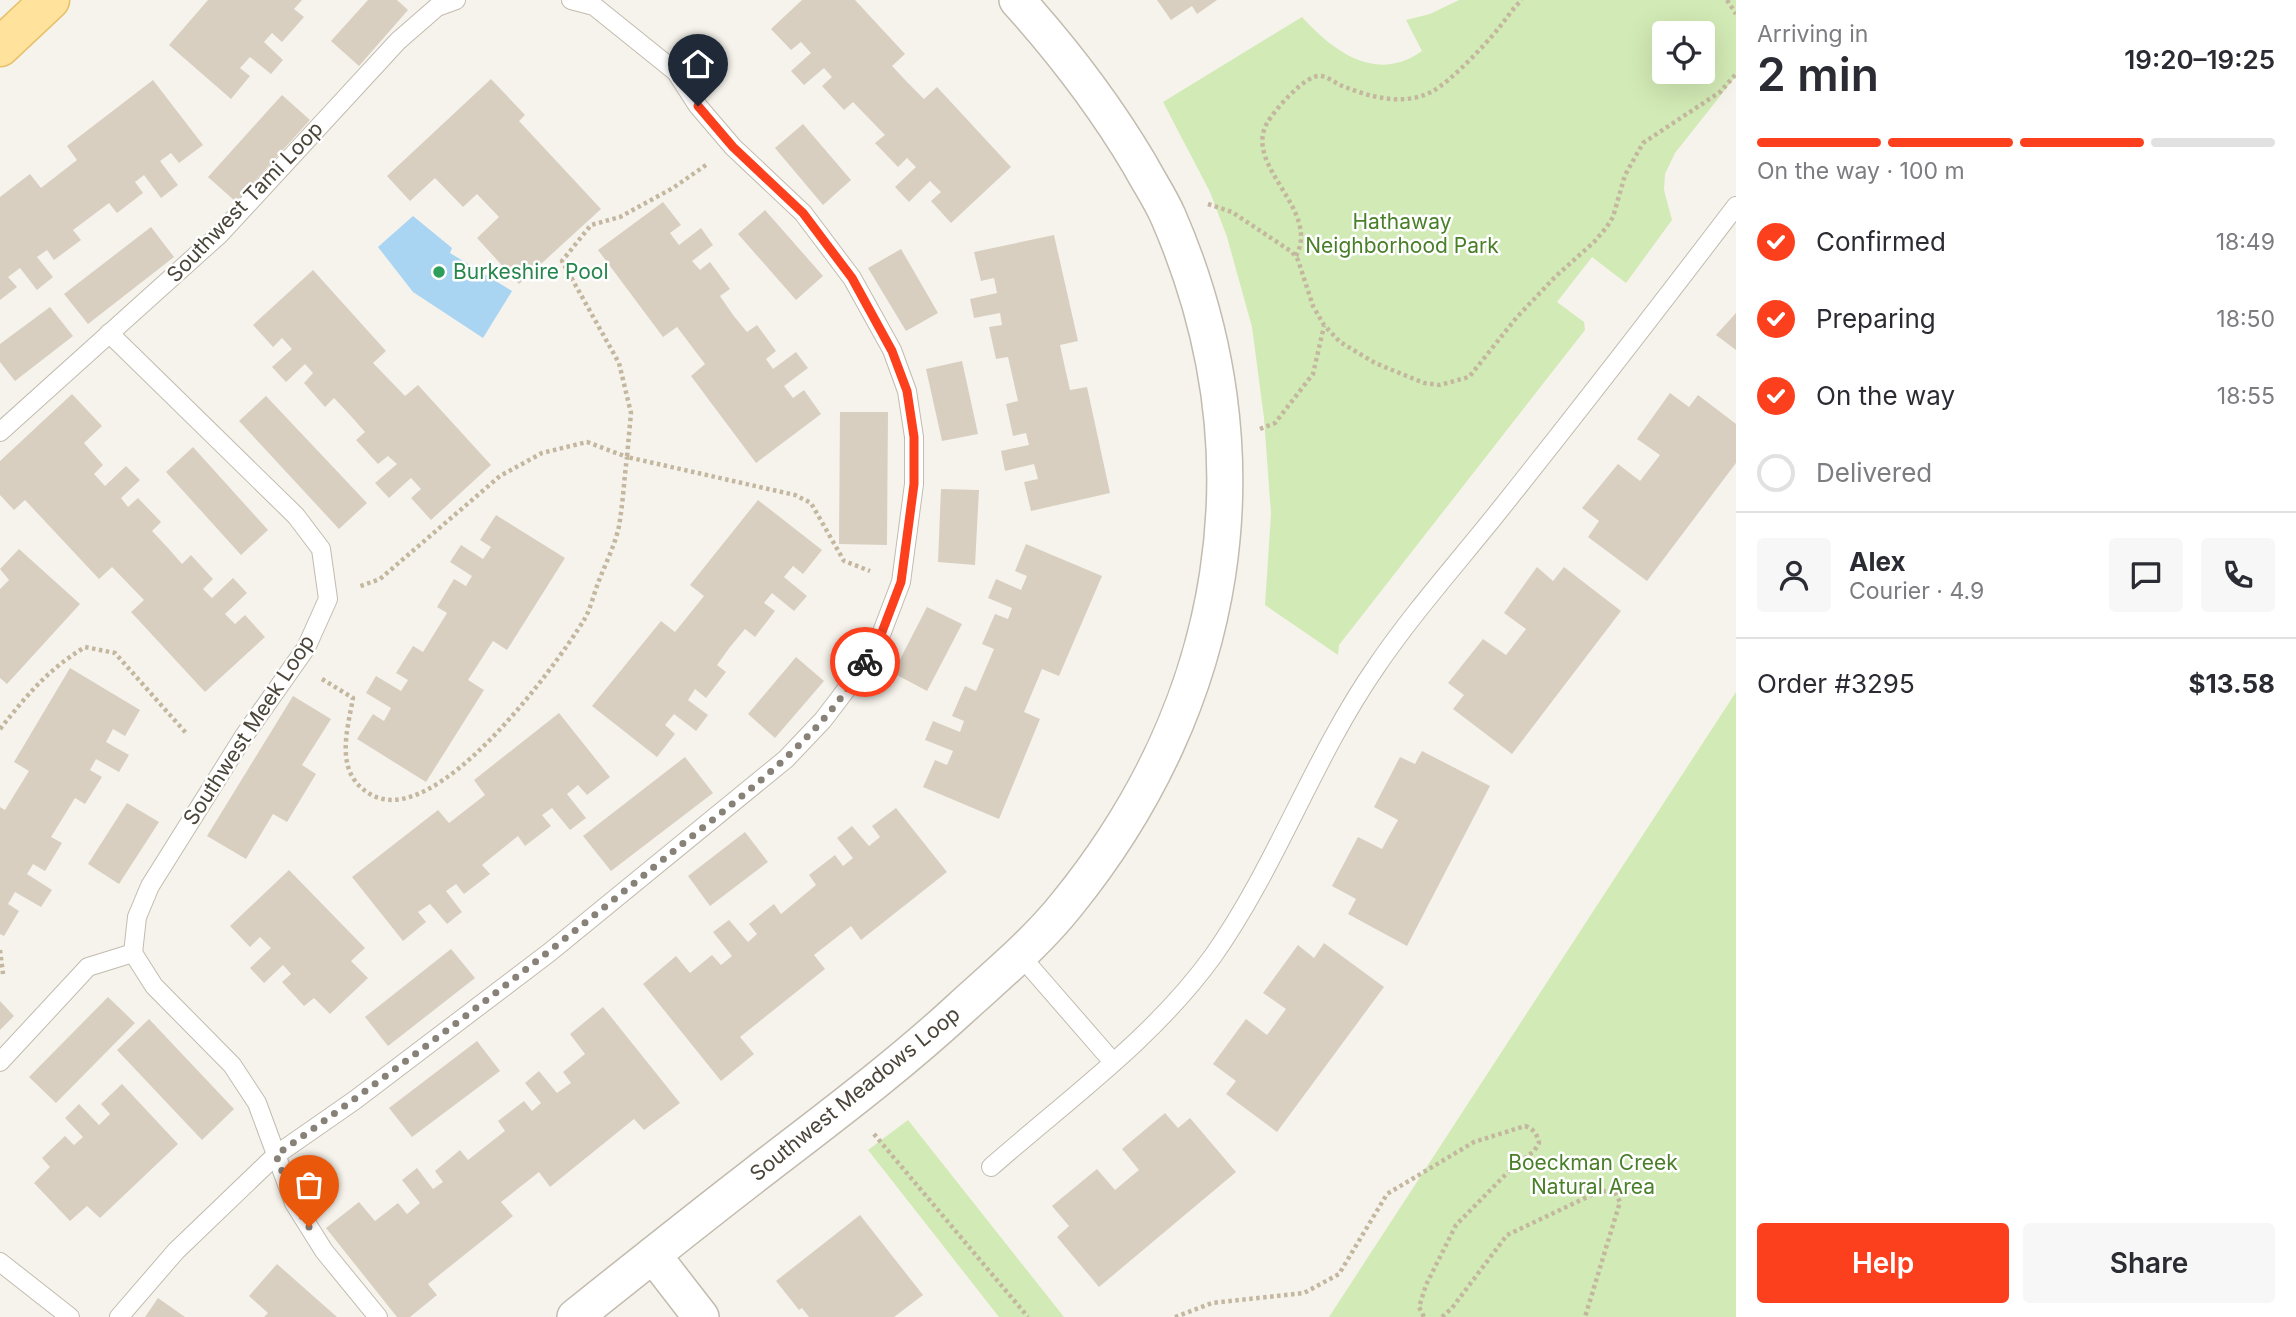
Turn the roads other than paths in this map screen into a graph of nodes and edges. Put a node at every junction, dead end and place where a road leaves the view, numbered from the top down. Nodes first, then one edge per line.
1 (50, 0) edge
2 (456, 0) edge
3 (571, 0) edge
4 (1017, 0) edge
5 (0, 47) edge
6 (1736, 206) edge
7 (109, 334) junction
8 (0, 432) edge
9 (133, 953) junction
10 (1019, 954) junction
11 (0, 1062) edge
12 (1114, 1062) junction
13 (276, 1155) junction
14 (991, 1167) dead end
15 (653, 1255) junction
16 (0, 1262) edge
17 (70, 1317) edge
18 (119, 1317) edge
19 (378, 1317) edge
20 (575, 1317) edge
21 (701, 1317) edge

1 - 5 main road
2 - 7 lane, Southwest Tami Loop
3 - 13 lane
4 - 10 street, Southwest Meadows Loop
6 - 12 lane
7 - 8 lane, Southwest Tami Loop
7 - 9 lane, Southwest Meek Loop
9 - 11 lane
9 - 13 lane
10 - 12 lane
10 - 15 street, Southwest Meadows Loop
12 - 14 lane
13 - 18 lane
13 - 19 lane
15 - 20 street, Southwest Meadows Loop
15 - 21 street
16 - 17 lane

